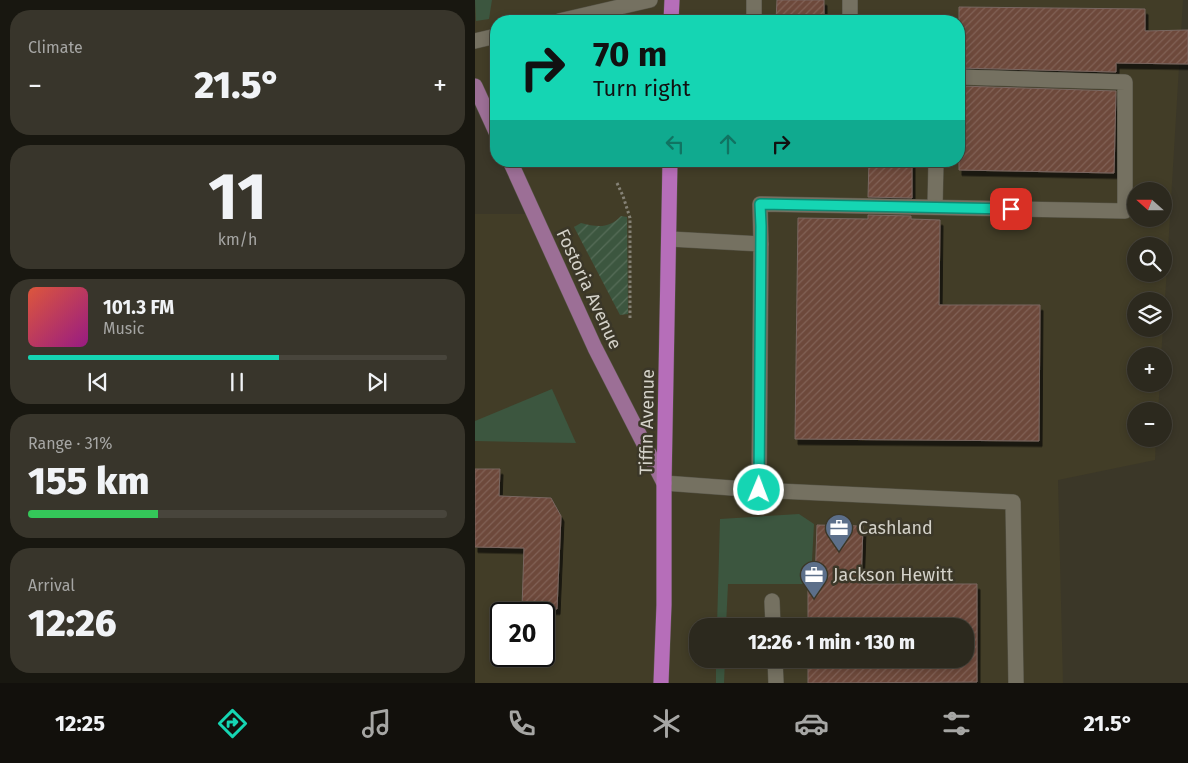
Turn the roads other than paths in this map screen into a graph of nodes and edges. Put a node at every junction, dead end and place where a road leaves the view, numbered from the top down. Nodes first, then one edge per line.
1 (650, 0) edge
2 (672, 0) edge
3 (754, 0) edge
4 (851, 0) edge
5 (585, 15) edge
6 (671, 15) edge
7 (754, 15) edge
8 (851, 15) edge
9 (490, 37) edge
10 (475, 41) edge
11 (965, 77) edge
12 (475, 86) edge
13 (490, 119) edge
14 (513, 167) edge
15 (670, 167) edge
16 (936, 167) edge
17 (935, 207) junction
18 (669, 240) junction
19 (761, 244) junction
20 (665, 484) junction
21 (759, 490) junction
22 (772, 601) dead end
23 (773, 618) edge
24 (775, 668) edge
25 (661, 683) edge
26 (776, 683) edge
27 (1016, 683) edge

1 - 5 lane
2 - 6 highway
3 - 7 lane
4 - 8 lane
9 - 10 lane
11 - 17 lane
12 - 13 main road
14 - 20 main road, Fostoria Avenue
15 - 18 highway, Tiffin Avenue
16 - 17 lane
17 - 19 lane
18 - 19 lane
18 - 20 highway, Tiffin Avenue
19 - 21 lane
20 - 21 lane
20 - 25 highway, Tiffin Avenue
21 - 27 lane
22 - 23 lane
24 - 26 lane

